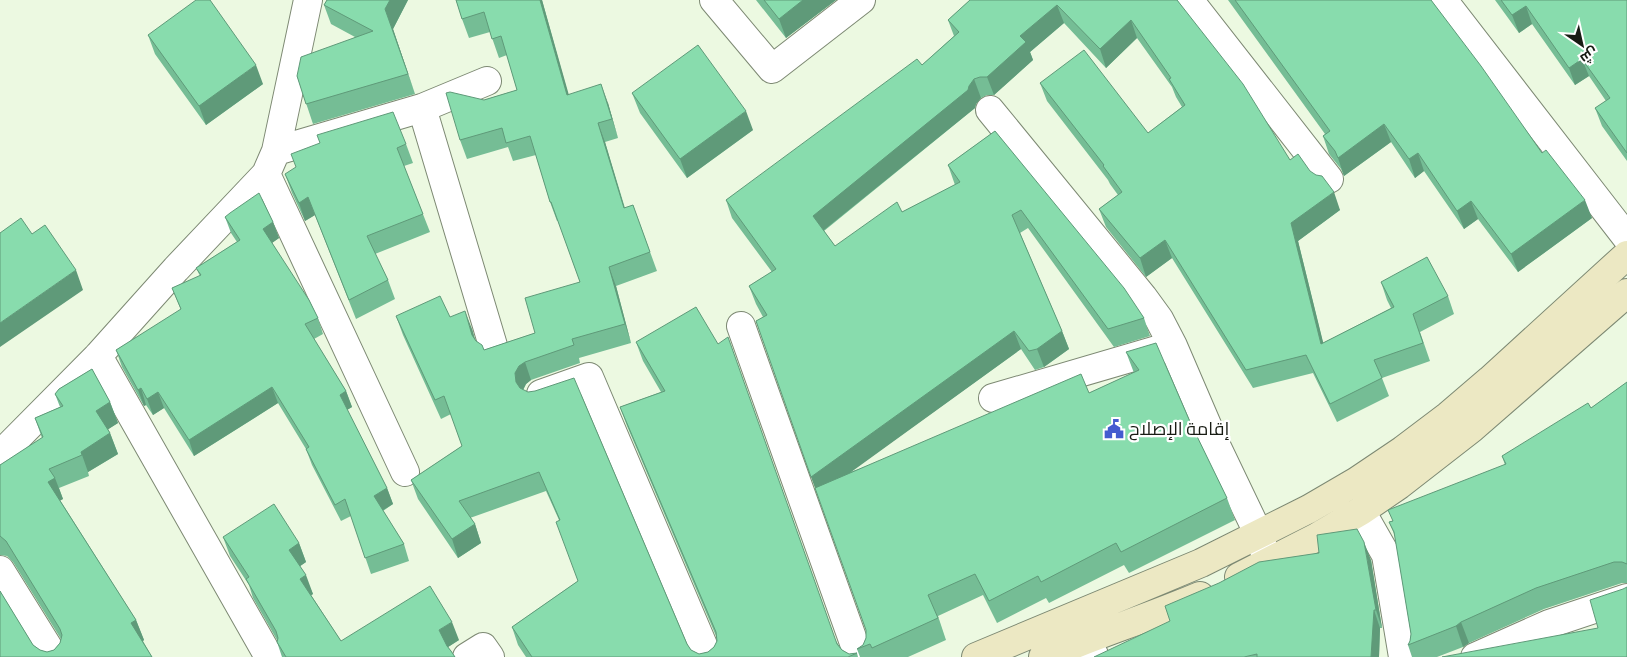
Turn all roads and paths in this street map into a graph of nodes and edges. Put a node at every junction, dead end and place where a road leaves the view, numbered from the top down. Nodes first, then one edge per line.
1 (308, 0) edge
2 (714, 0) edge
3 (861, 0) edge
4 (1189, 0) edge
5 (1442, 0) edge
6 (487, 81) dead end
7 (422, 108) junction
8 (990, 110) dead end
9 (271, 163) junction
10 (1329, 179) dead end
11 (1627, 238) edge
12 (1627, 255) edge
13 (1627, 293) edge
14 (740, 326) dead end
15 (1173, 346) junction
16 (494, 349) edge
17 (98, 356) junction
18 (537, 395) edge
19 (993, 398) dead end
20 (0, 455) edge
21 (405, 472) dead end
22 (1361, 511) junction
23 (1259, 535) junction
24 (1268, 562) junction
25 (0, 570) edge
26 (1627, 598) edge
27 (1090, 648) edge
28 (54, 657) edge
29 (269, 657) edge
30 (467, 657) edge
31 (490, 657) edge
32 (708, 657) edge
33 (859, 657) edge
34 (976, 657) edge
35 (1043, 657) edge
36 (1402, 657) edge
37 (1474, 657) edge

1 - 9 street
2 - 3 street
4 - 10 street
5 - 11 street
6 - 7 street
7 - 9 street
7 - 16 street
8 - 15 street
9 - 17 street
9 - 21 street
12 - 23 street
13 - 22 street
14 - 33 street
15 - 19 street
15 - 23 street
17 - 20 street
17 - 29 street
18 - 32 street
22 - 24 street
22 - 36 street
23 - 24 street
23 - 34 street
24 - 27 street
25 - 28 street
26 - 37 street
27 - 35 street
30 - 31 street

